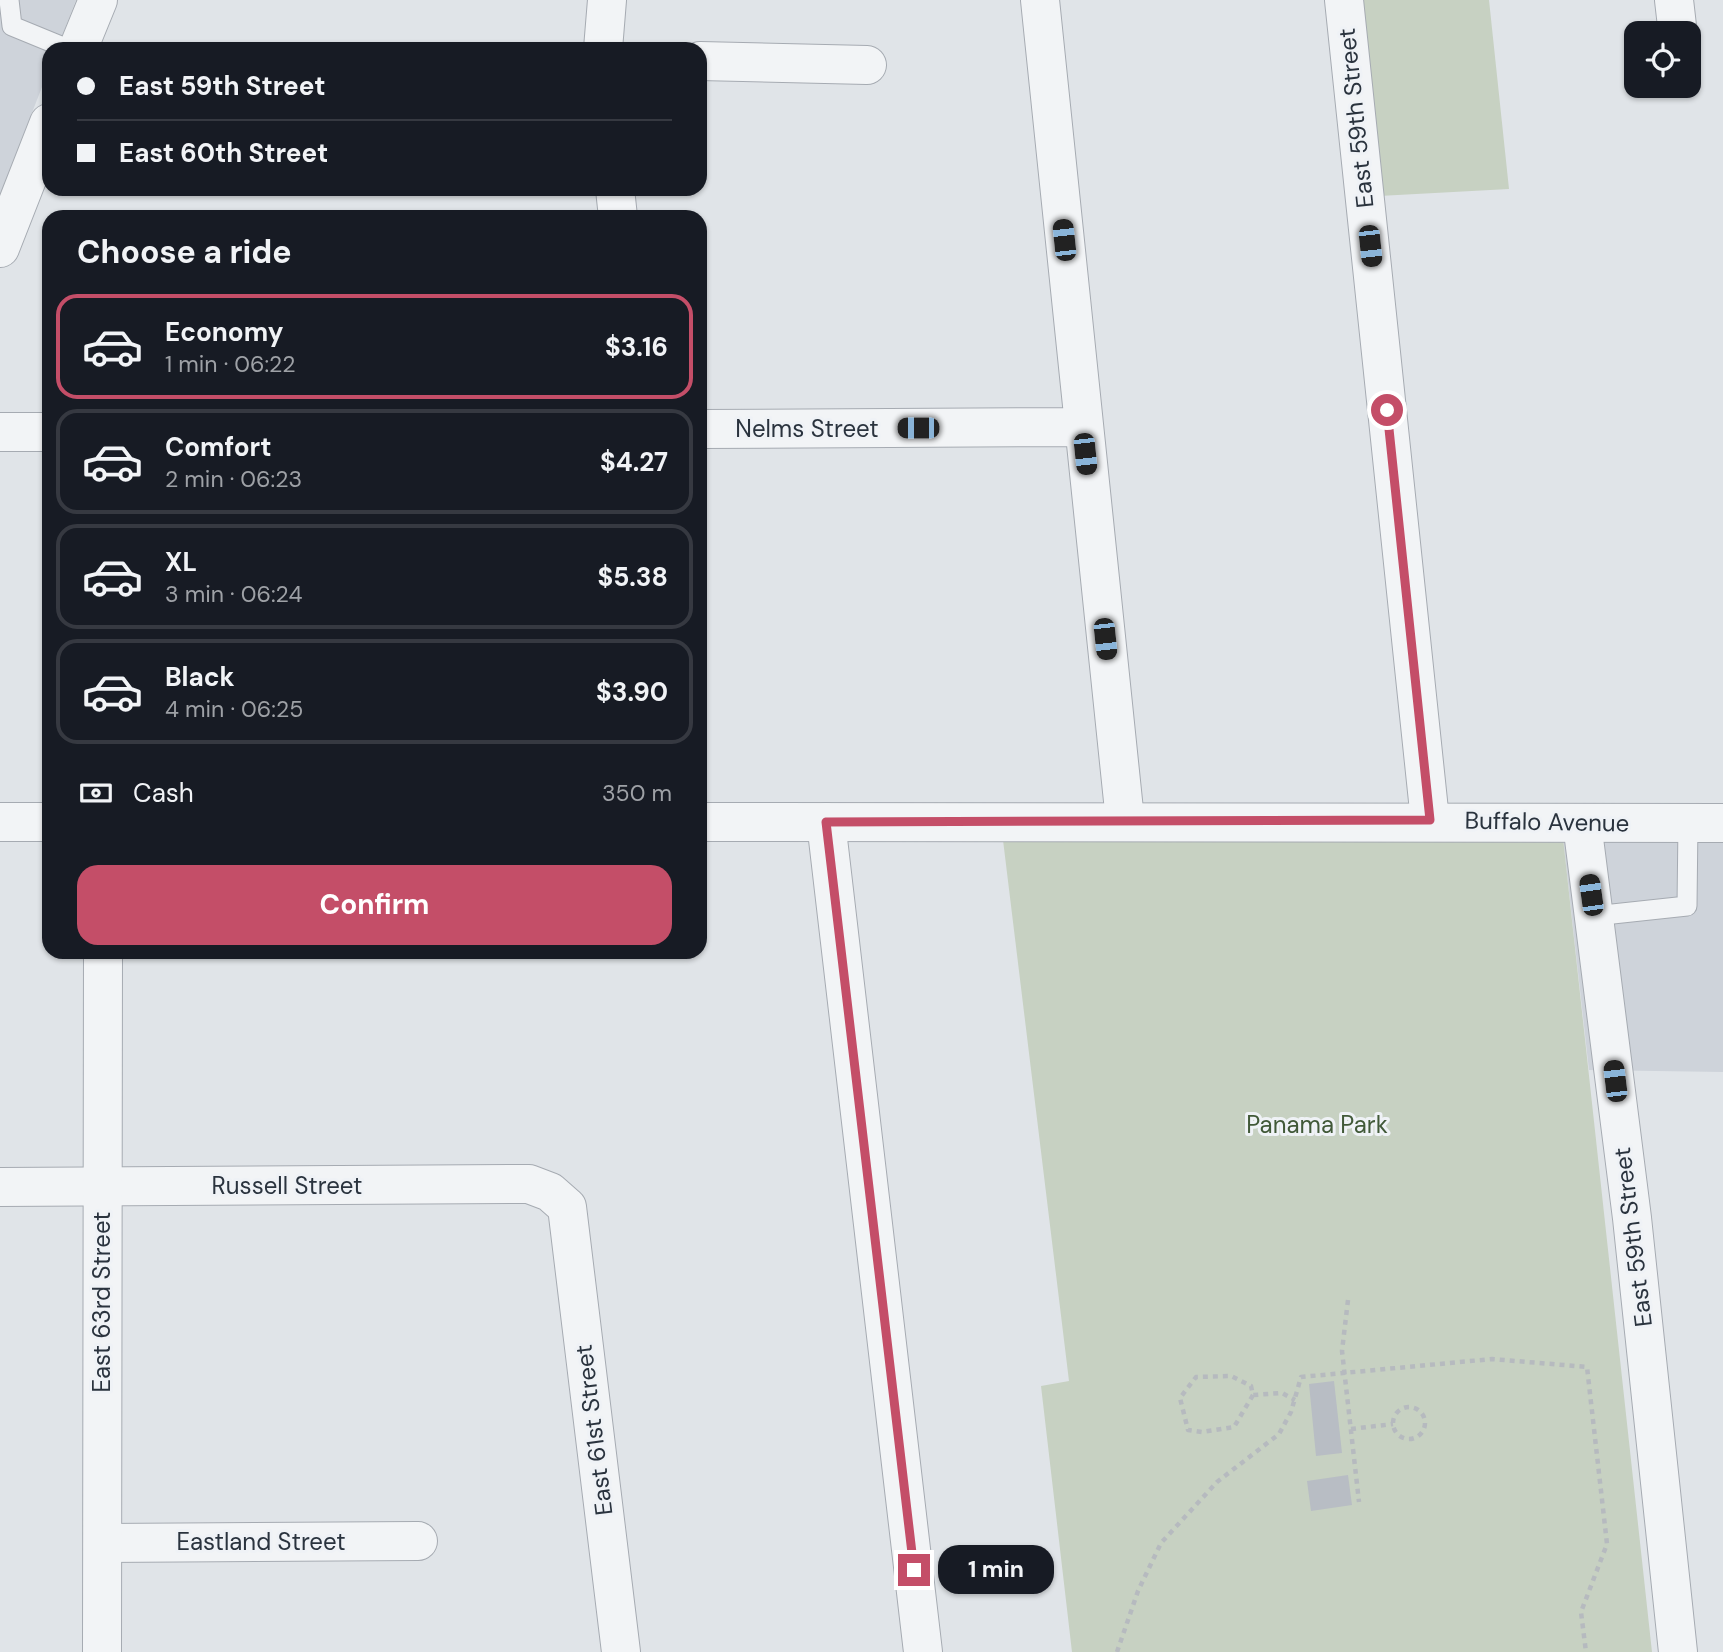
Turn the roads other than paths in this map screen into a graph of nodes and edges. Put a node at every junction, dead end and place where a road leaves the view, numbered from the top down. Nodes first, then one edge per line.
1 (9, 0) edge
2 (98, 0) edge
3 (607, 0) edge
4 (1041, 0) edge
5 (1344, 0) edge
6 (51, 42) edge
7 (81, 42) edge
8 (604, 42) edge
9 (707, 61) edge
10 (867, 65) dead end
11 (42, 142) edge
12 (0, 248) edge
13 (1082, 427) junction
14 (707, 429) edge
15 (0, 432) edge
16 (42, 432) edge
17 (1125, 820) junction
18 (1430, 820) junction
19 (0, 822) edge
20 (42, 822) edge
21 (707, 822) edge
22 (826, 822) junction
23 (1582, 823) junction
24 (1706, 823) edge
25 (1594, 916) junction
26 (103, 959) edge
27 (0, 1187) edge
28 (102, 1187) junction
29 (567, 1207) joint
30 (418, 1541) dead end
31 (103, 1543) junction
32 (102, 1652) edge
33 (621, 1652) edge
34 (923, 1652) edge
35 (1678, 1652) edge

1 - 6 lane
2 - 7 street
3 - 8 street
4 - 13 street
5 - 18 street, East 59th Street
9 - 10 street
11 - 12 street
13 - 14 street, Nelms Street
13 - 17 street
15 - 16 street
17 - 18 street, Buffalo Avenue
17 - 22 street, Buffalo Avenue
18 - 23 street, Buffalo Avenue
19 - 20 street
21 - 22 street, Buffalo Avenue
22 - 34 street
23 - 24 street, Buffalo Avenue
23 - 25 street, East 59th Street
24 - 25 lane
25 - 35 street, East 59th Street
26 - 28 street, East 63rd Street
27 - 28 street, Russell Street
28 - 29 street, Russell Street
28 - 31 street, East 63rd Street
29 - 33 street, East 61st Street
30 - 31 street, Eastland Street
31 - 32 street, East 63rd Street

